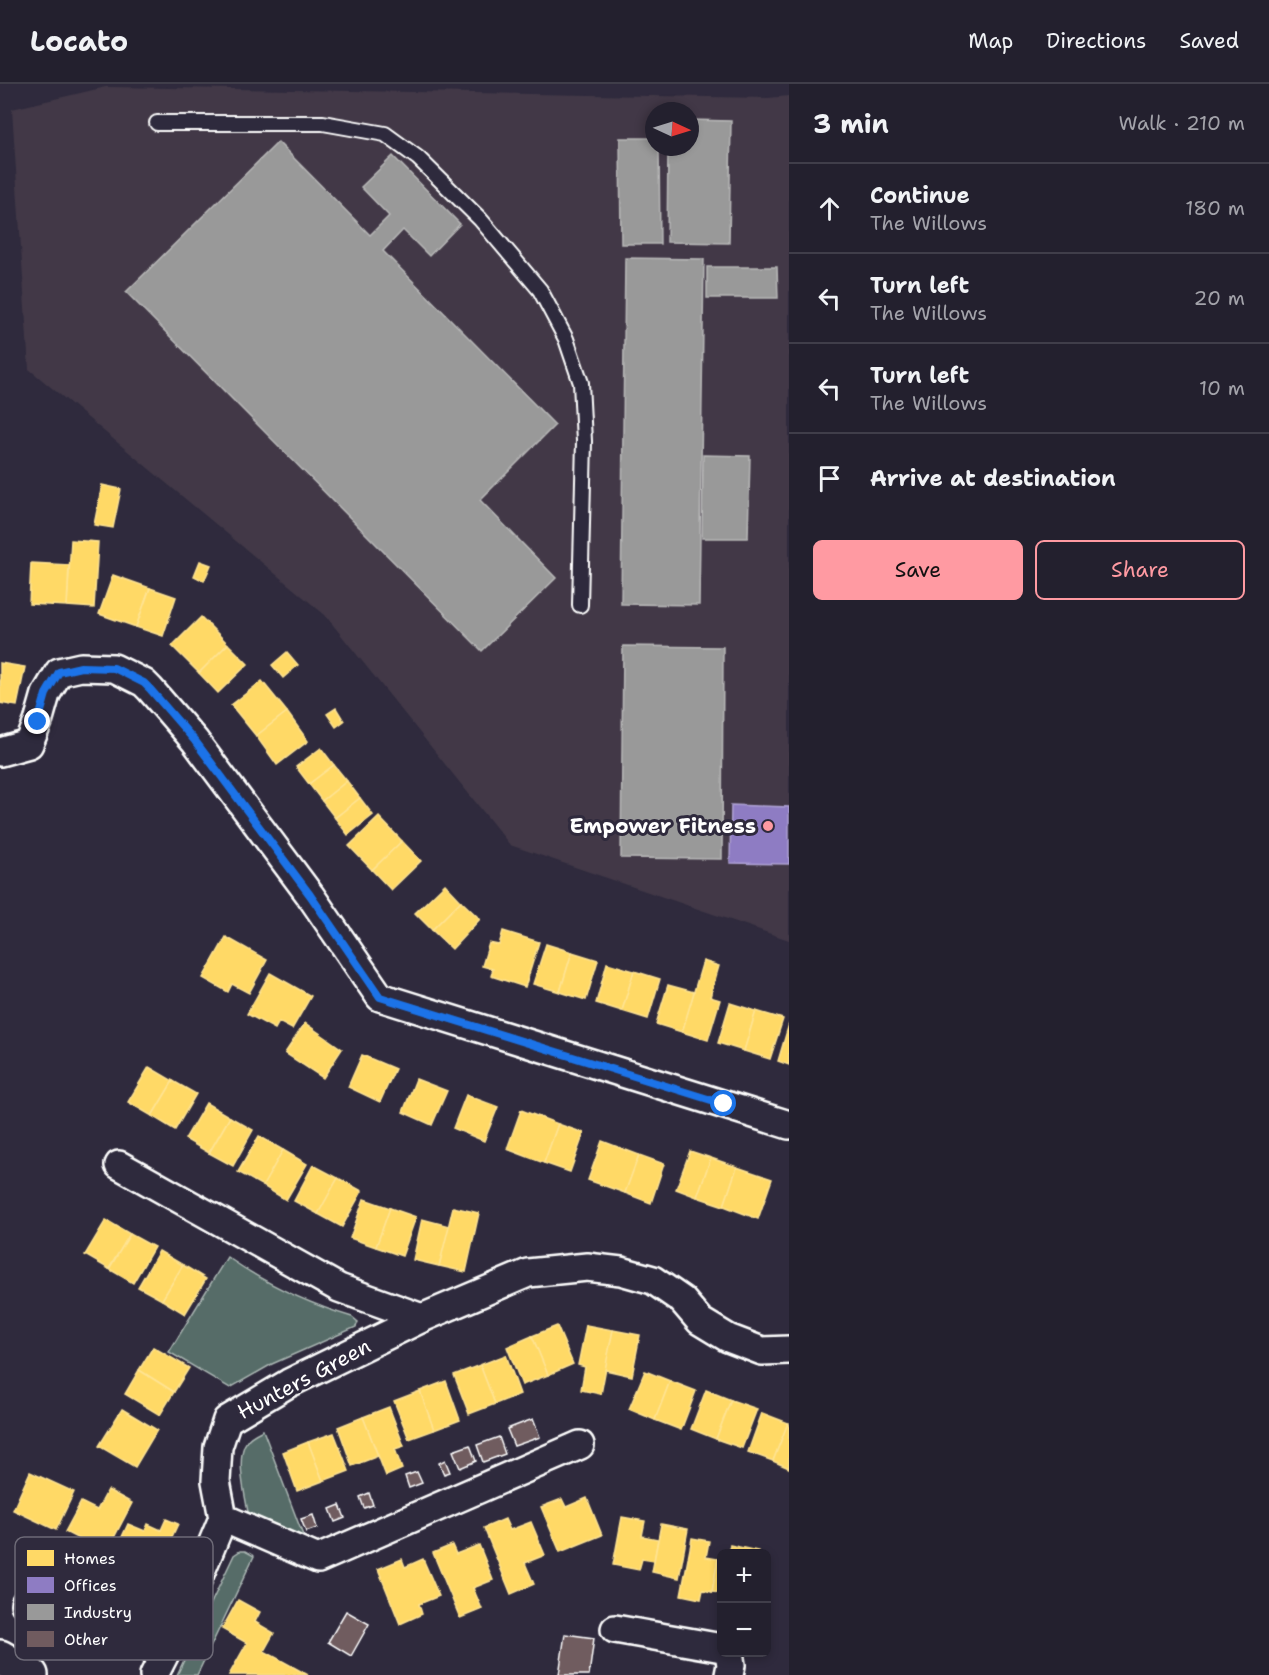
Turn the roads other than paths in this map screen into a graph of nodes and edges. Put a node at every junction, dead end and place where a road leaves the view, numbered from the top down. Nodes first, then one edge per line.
1 (157, 123) dead end
2 (580, 605) dead end
3 (0, 752) edge
4 (789, 1125) edge
5 (119, 1165) dead end
6 (422, 1318) junction
7 (789, 1350) edge
8 (580, 1445) dead end
9 (223, 1518) junction
10 (213, 1542) edge
11 (615, 1629) dead end
12 (717, 1647) edge
13 (0, 1657) edge
14 (730, 1657) edge
15 (162, 1660) edge
16 (31, 1675) edge
17 (154, 1675) edge
18 (729, 1675) edge

1 - 2 lane
3 - 4 street
5 - 6 street
6 - 7 street, Hunters Green
6 - 9 street, Hunters Green
8 - 9 street
9 - 10 street
11 - 12 street
13 - 16 street
14 - 18 street
15 - 17 street

